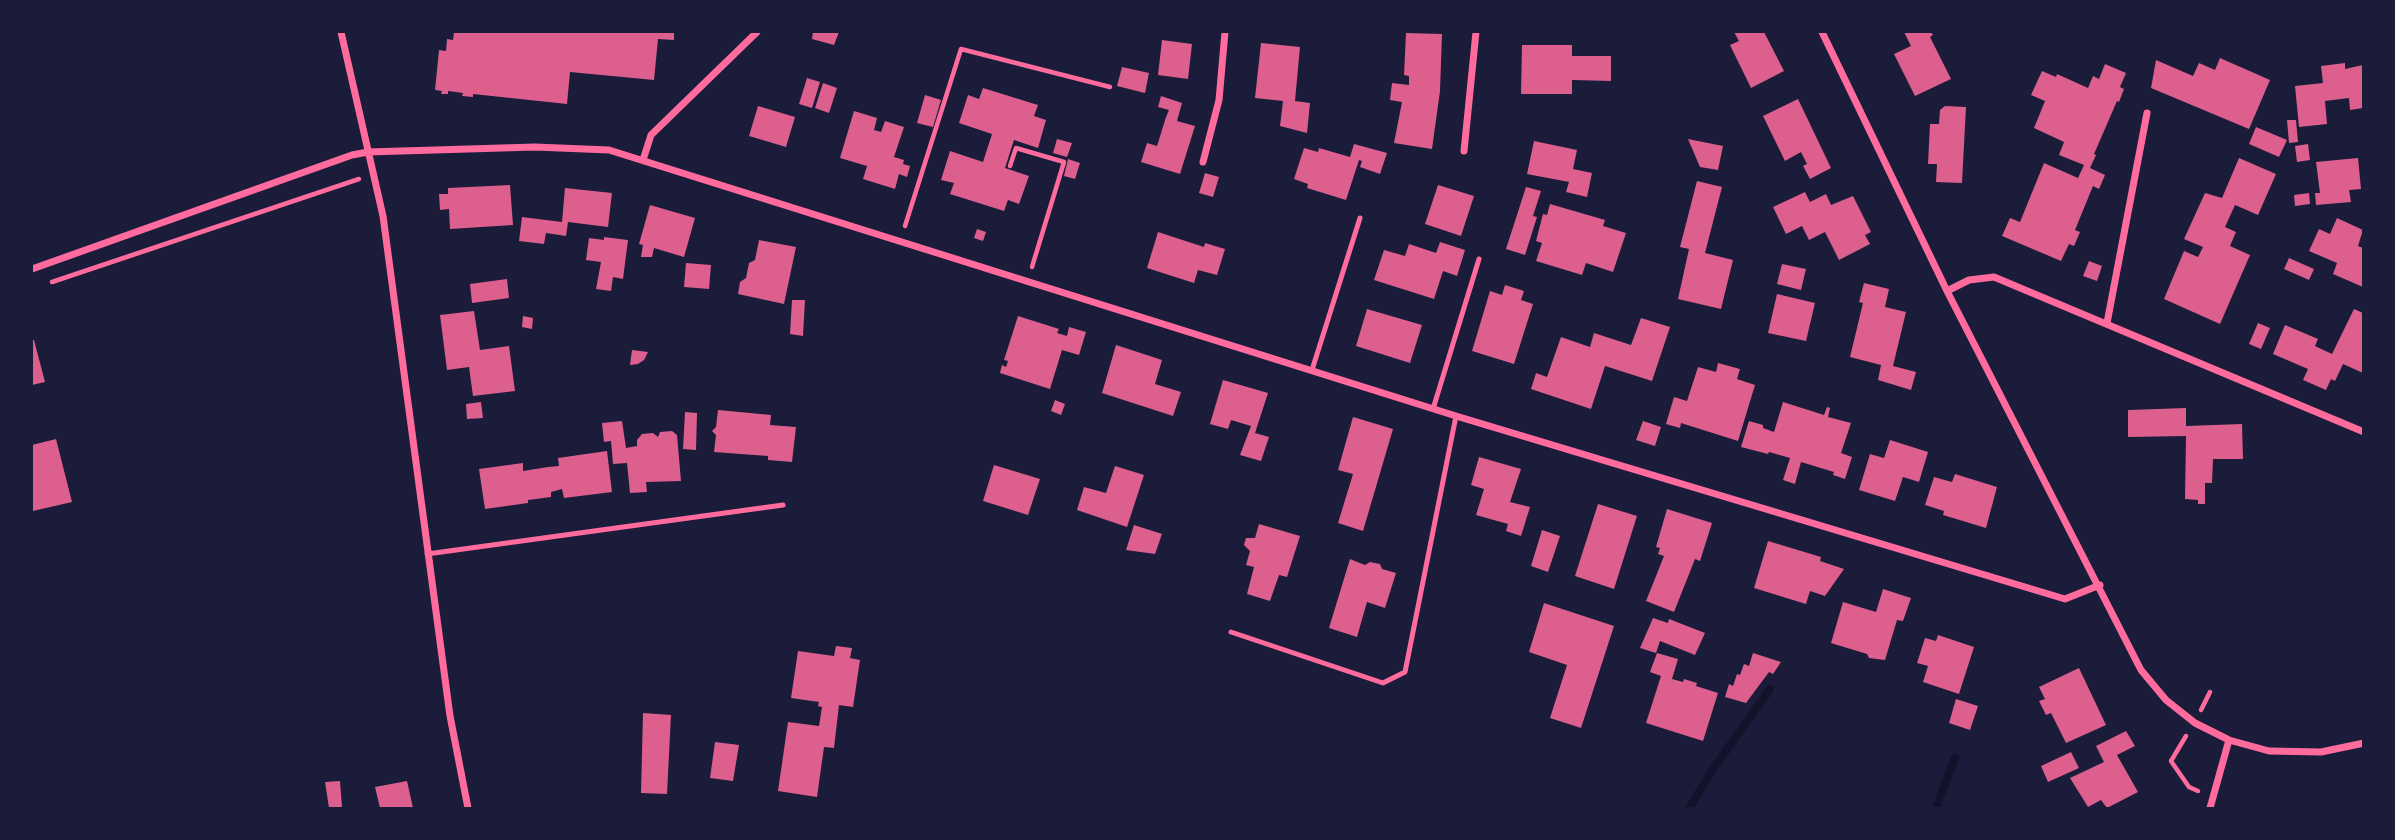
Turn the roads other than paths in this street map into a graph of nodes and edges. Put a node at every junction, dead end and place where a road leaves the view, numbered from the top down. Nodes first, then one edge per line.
1 (341, 32) edge
2 (757, 32) edge
3 (1224, 32) edge
4 (1476, 32) edge
5 (1822, 32) edge
6 (2147, 113) dead end
7 (1464, 151) dead end
8 (369, 152) junction
9 (643, 160) junction
10 (1203, 162) dead end
11 (1360, 218) dead end
12 (1479, 259) dead end
13 (32, 269) edge
14 (1947, 290) junction
15 (2107, 323) junction
16 (1312, 370) junction
17 (1433, 409) junction
18 (1456, 416) junction
19 (2364, 432) edge
20 (783, 505) dead end
21 (427, 554) junction
22 (2100, 585) junction
23 (1231, 632) dead end
24 (2229, 740) junction
25 (2364, 743) edge
26 (468, 808) edge
27 (2210, 808) edge

1 - 8 street
2 - 9 street
3 - 10 street
4 - 7 street
5 - 14 street
6 - 15 street
8 - 9 street
8 - 13 street
8 - 21 street
9 - 16 street
11 - 16 lane
12 - 17 lane
14 - 15 street
14 - 22 street
15 - 19 street
16 - 17 street
17 - 18 street
18 - 22 street
18 - 23 lane
20 - 21 lane
21 - 26 street
22 - 24 street
24 - 25 street
24 - 27 street

